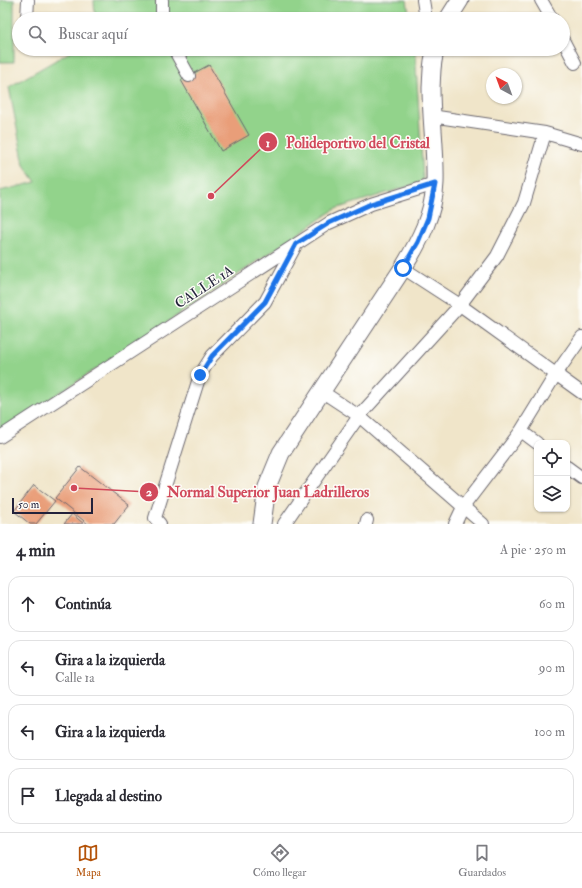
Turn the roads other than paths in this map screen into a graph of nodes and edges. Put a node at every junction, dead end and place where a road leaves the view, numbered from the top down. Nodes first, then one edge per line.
1 (28, 0) edge
2 (162, 0) edge
3 (422, 0) edge
4 (460, 0) edge
5 (541, 0) edge
6 (27, 12) edge
7 (162, 12) edge
8 (425, 12) edge
9 (452, 12) edge
10 (548, 12) edge
11 (570, 53) edge
12 (178, 56) edge
13 (433, 56) edge
14 (575, 63) dead end
15 (189, 76) dead end
16 (431, 116) junction
17 (545, 133) junction
18 (582, 144) edge
19 (435, 184) junction
20 (296, 244) junction
21 (403, 268) junction
22 (460, 305) junction
23 (582, 337) edge
24 (556, 374) junction
25 (321, 391) junction
26 (582, 393) edge
27 (359, 416) junction
28 (521, 431) junction
29 (0, 437) edge
30 (534, 441) edge
31 (570, 468) edge
32 (582, 478) edge
33 (463, 507) junction
34 (160, 524) edge
35 (262, 524) edge
36 (284, 524) edge
37 (455, 524) edge
38 (483, 524) edge

1 - 6 street
2 - 7 street
3 - 8 street
4 - 9 main road
5 - 10 street
11 - 14 street
12 - 15 street
13 - 16 main road
16 - 17 street
16 - 19 main road
17 - 18 street
17 - 22 street
19 - 20 street, CALLE 1A
19 - 21 main road
20 - 29 street, CALLE 1A
20 - 34 street
21 - 22 street
21 - 25 main road
22 - 24 street
22 - 27 street
23 - 24 street
24 - 26 street
24 - 28 street
25 - 27 street
25 - 35 main road
27 - 33 street
27 - 36 street
28 - 30 street
28 - 33 street
31 - 32 street
33 - 37 street
33 - 38 street

